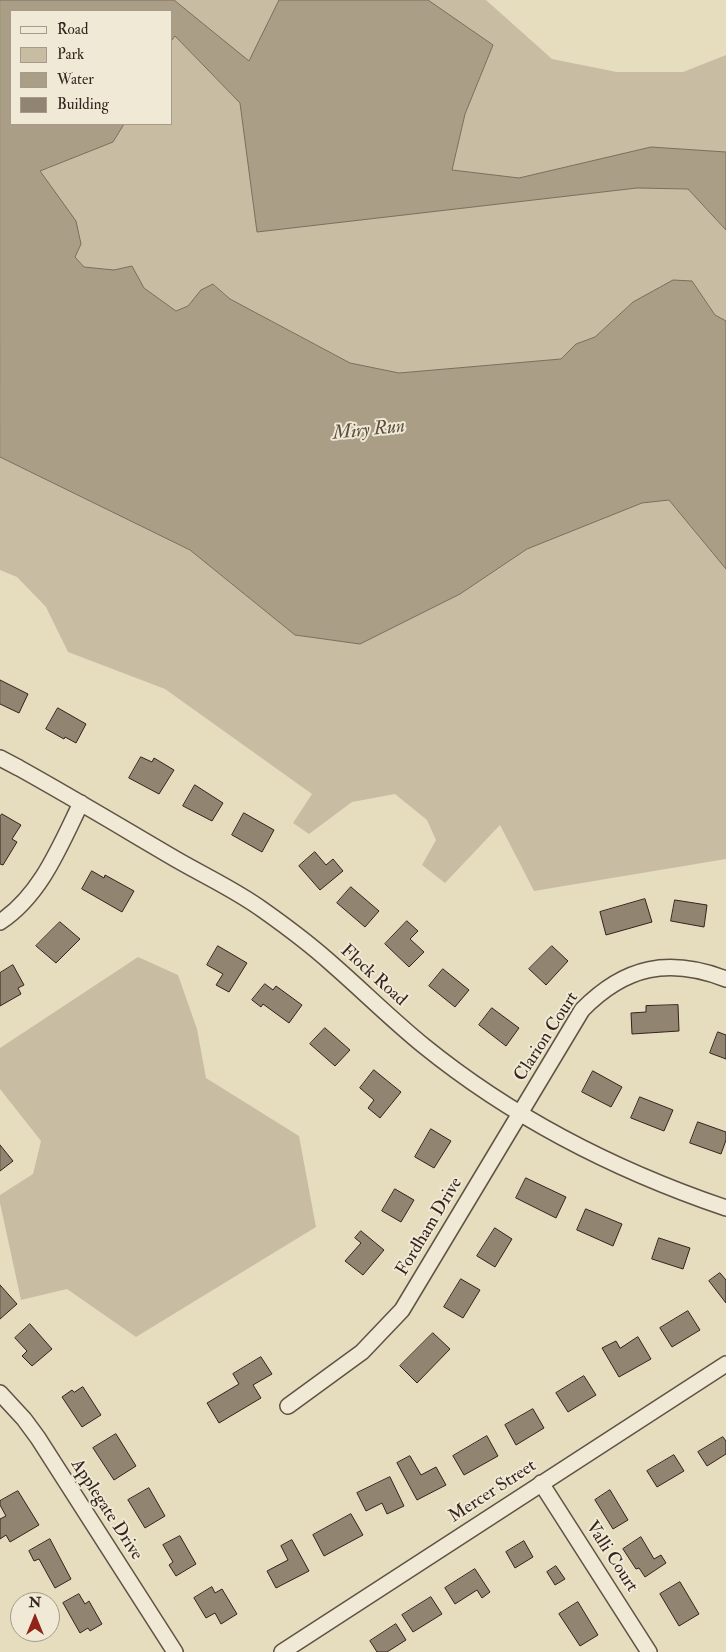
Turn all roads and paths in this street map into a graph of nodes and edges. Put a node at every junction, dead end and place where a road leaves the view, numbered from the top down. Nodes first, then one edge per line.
1 (0, 758) edge
2 (82, 803) junction
3 (0, 922) edge
4 (726, 979) edge
5 (520, 1114) junction
6 (726, 1208) edge
7 (726, 1364) edge
8 (0, 1393) edge
9 (288, 1406) dead end
10 (541, 1483) junction
11 (175, 1652) edge
12 (282, 1652) edge
13 (649, 1652) edge

1 - 2 street, Flock Road
2 - 3 street
2 - 5 street, Flock Road
4 - 5 street, Clarion Court
5 - 6 street, Flock Road
5 - 9 street, Fordham Drive
7 - 10 street, Mercer Street
8 - 11 street, Applegate Drive
10 - 12 street, Mercer Street
10 - 13 street, Valli Court

